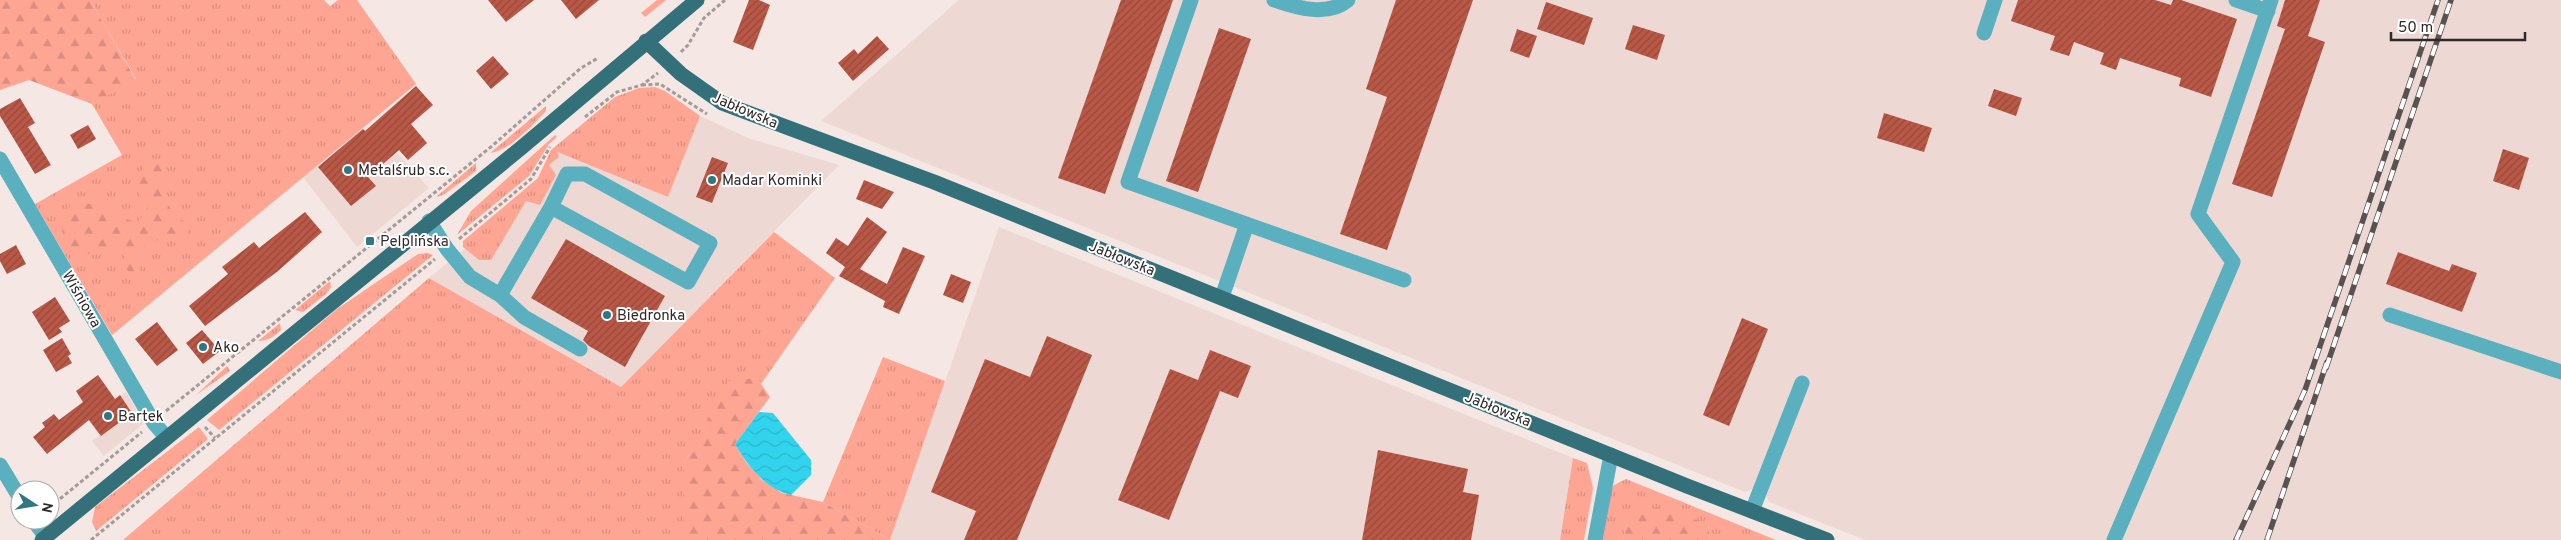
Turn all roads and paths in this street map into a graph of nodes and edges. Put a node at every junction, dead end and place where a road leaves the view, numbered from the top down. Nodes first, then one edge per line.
1 (697, 0) edge
2 (725, 0) edge
3 (1191, 0) edge
4 (1274, 0) edge
5 (1348, 0) edge
6 (1995, 0) edge
7 (2236, 0) edge
8 (2270, 6) edge
9 (1984, 33) dead end
10 (646, 41) junction
11 (598, 58) dead end
12 (668, 63) junction
13 (580, 121) dead end
14 (554, 143) dead end
15 (0, 160) edge
16 (551, 208) junction
17 (429, 221) junction
18 (1248, 224) junction
19 (447, 249) junction
20 (1404, 280) dead end
21 (500, 295) junction
22 (1222, 298) junction
23 (2390, 315) dead end
24 (580, 349) dead end
25 (2561, 372) edge
26 (1802, 383) dead end
27 (154, 422) junction
28 (166, 437) junction
29 (1611, 455) junction
30 (0, 465) edge
31 (10, 482) edge
32 (60, 499) edge
33 (1752, 511) junction
34 (44, 538) edge
35 (91, 540) edge
36 (1595, 540) edge
37 (1827, 540) edge
38 (2114, 540) edge

1 - 10 main road
2 - 12 path
3 - 18 street
4 - 5 street
6 - 9 street
7 - 8 street
8 - 38 street
10 - 12 main road, Jabłowska
10 - 17 main road
11 - 27 path
12 - 13 path
12 - 22 main road, Jabłowska
14 - 19 path
15 - 27 street, Wiśniowa
16 - 16 street
16 - 21 street
17 - 19 street
17 - 28 main road
18 - 20 street
18 - 22 street
19 - 21 street
19 - 35 path
21 - 24 street
22 - 29 main road, Jabłowska
23 - 25 street
26 - 33 street
27 - 28 street, Wiśniowa
27 - 32 path
28 - 34 main road
29 - 33 main road, Jabłowska
29 - 36 street
30 - 31 street
33 - 37 main road, Jabłowska

